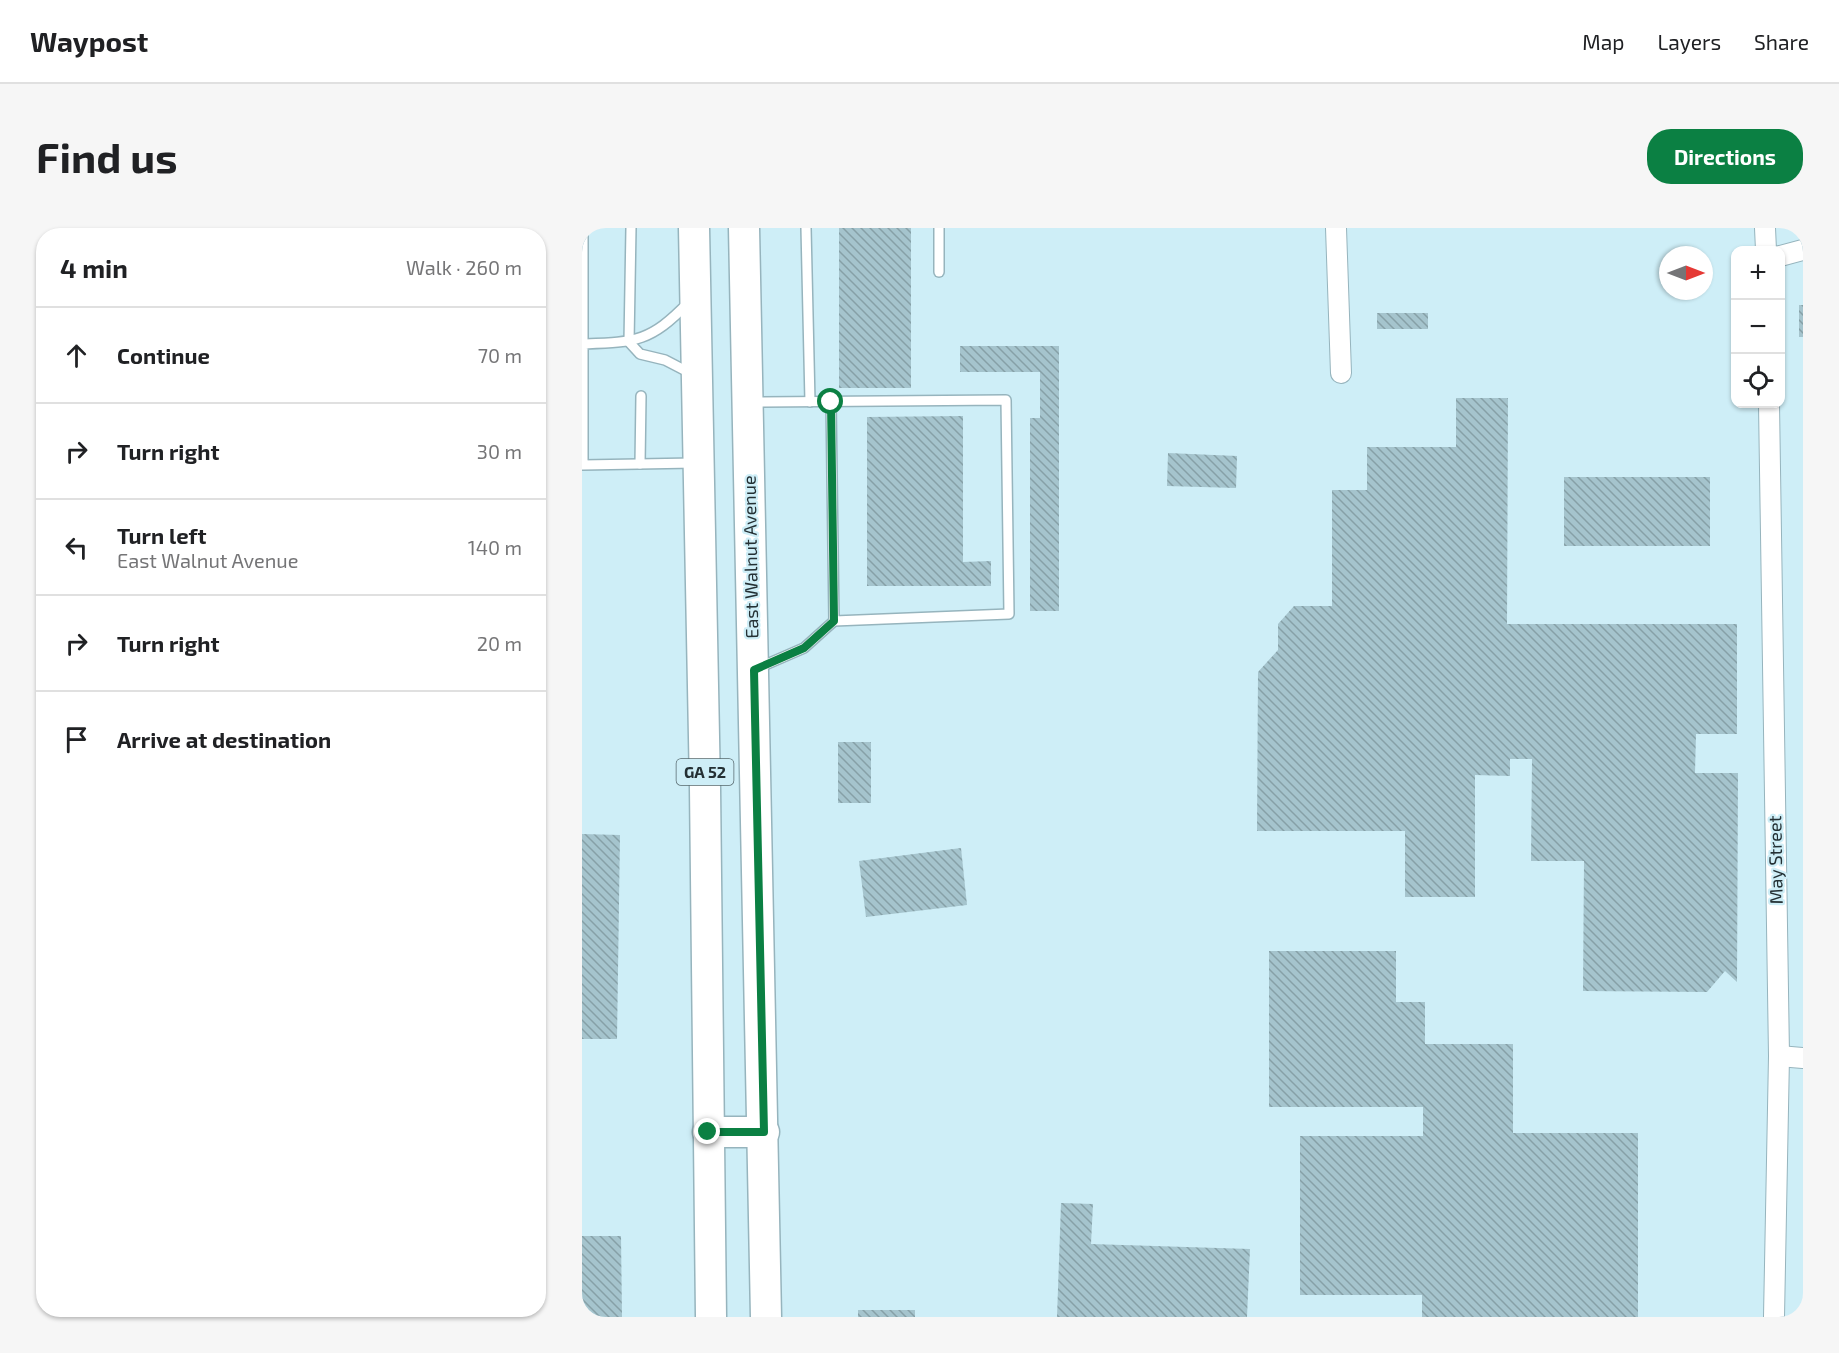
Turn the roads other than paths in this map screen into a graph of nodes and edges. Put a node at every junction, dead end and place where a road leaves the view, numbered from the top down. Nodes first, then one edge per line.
1 (583, 228) edge
2 (632, 228) edge
3 (694, 228) edge
4 (744, 228) edge
5 (806, 228) edge
6 (939, 228) edge
7 (1336, 228) edge
8 (1765, 228) edge
9 (1766, 246) edge
10 (1803, 250) edge
11 (1785, 255) edge
12 (939, 272) dead end
13 (695, 296) junction
14 (629, 342) junction
15 (583, 344) edge
16 (1341, 373) dead end
17 (698, 377) junction
18 (641, 396) dead end
19 (748, 402) junction
20 (810, 402) junction
21 (831, 402) junction
22 (1769, 408) edge
23 (699, 462) junction
24 (640, 464) junction
25 (834, 621) junction
26 (754, 670) junction
27 (1779, 1056) junction
28 (1803, 1058) edge
29 (708, 1132) junction
30 (764, 1132) junction
31 (711, 1317) edge
32 (766, 1317) edge
33 (1774, 1317) edge

1 - 15 lane
2 - 14 lane
3 - 13 main road, GA 52
4 - 19 main road, East Walnut Avenue / GA 52
5 - 20 lane
6 - 12 lane
7 - 16 street
8 - 9 street
10 - 11 street
13 - 14 lane
13 - 17 main road, GA 52
14 - 15 lane
14 - 17 lane
15 - 24 lane
17 - 23 main road, GA 52
18 - 24 lane
19 - 20 lane
19 - 26 main road, East Walnut Avenue / GA 52
20 - 21 lane
21 - 25 lane
21 - 25 lane
22 - 27 street, May Street
23 - 24 lane
23 - 29 main road, GA 52
25 - 26 lane
26 - 30 main road, East Walnut Avenue / GA 52
27 - 28 street
27 - 33 street, May Street
29 - 30 main road
29 - 31 main road, GA 52
30 - 32 main road, East Walnut Avenue / GA 52

